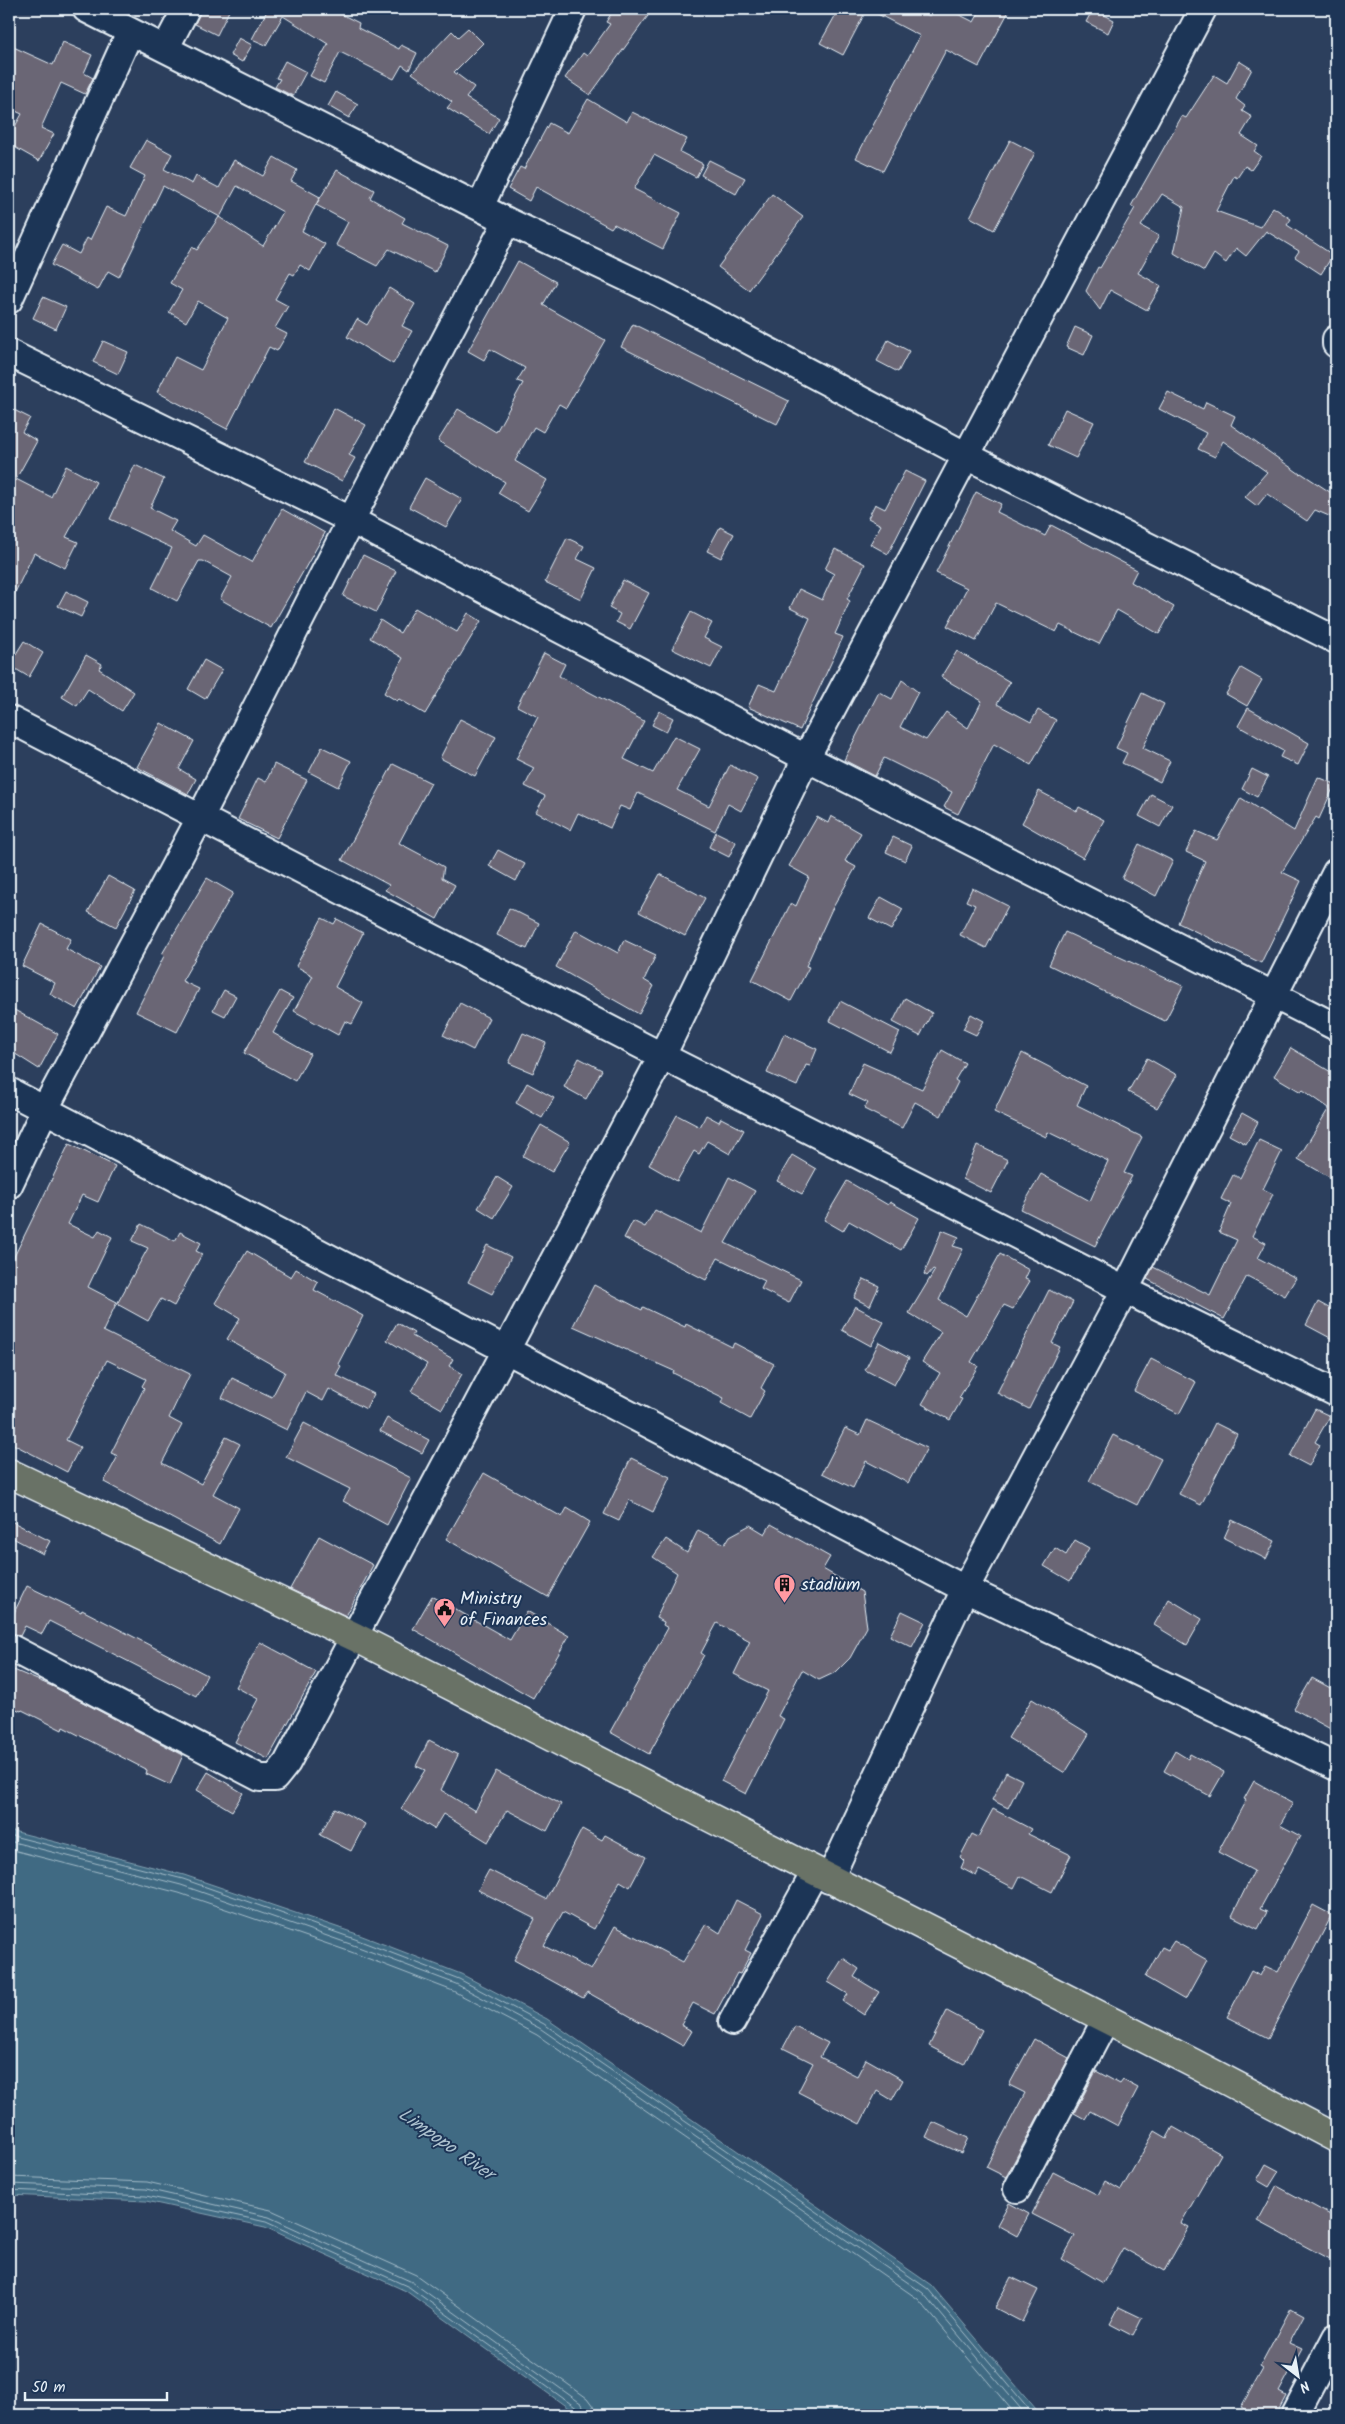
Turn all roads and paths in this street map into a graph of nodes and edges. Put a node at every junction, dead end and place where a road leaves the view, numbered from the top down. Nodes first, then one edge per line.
1 (86, 9) edge
2 (186, 9) edge
3 (573, 9) edge
4 (1203, 9) edge
5 (130, 32) junction
6 (166, 48) junction
7 (480, 207) junction
8 (507, 222) junction
9 (9, 300) edge
10 (1336, 339) edge
11 (1336, 344) edge
12 (9, 353) edge
13 (967, 456) junction
14 (351, 520) junction
15 (1336, 640) edge
16 (9, 719) edge
17 (806, 758) junction
18 (202, 816) junction
19 (1336, 872) edge
20 (1273, 995) junction
21 (1336, 1027) edge
22 (662, 1056) junction
23 (9, 1091) edge
24 (45, 1109) junction
25 (9, 1185) edge
26 (1125, 1290) junction
27 (505, 1351) junction
28 (1336, 1393) edge
29 (9, 1473) edge
30 (965, 1589) junction
31 (355, 1637) junction
32 (9, 1647) edge
33 (1336, 1767) edge
34 (822, 1876) junction
35 (1106, 2019) junction
36 (732, 2022) dead end
37 (1336, 2138) edge
38 (1017, 2189) dead end
39 (1336, 2337) edge
40 (1295, 2415) edge

1 - 5 street
2 - 6 street
3 - 7 street
4 - 13 street
5 - 6 street
5 - 9 street
6 - 7 street
7 - 8 street
8 - 13 street
8 - 14 street
10 - 11 street
12 - 14 street
13 - 15 street
13 - 17 street
14 - 17 street
14 - 18 street
16 - 18 street
17 - 20 street
17 - 22 street
18 - 22 street
18 - 24 street
19 - 20 street
20 - 21 street
20 - 26 street
22 - 26 street
22 - 27 street
23 - 24 street
24 - 25 street
24 - 27 street
26 - 28 street
26 - 30 street
27 - 30 street
27 - 31 street
29 - 31 highway
30 - 33 street
30 - 34 street
31 - 32 street
31 - 34 highway
34 - 35 highway
34 - 36 street
35 - 37 highway
35 - 38 street
39 - 40 street

